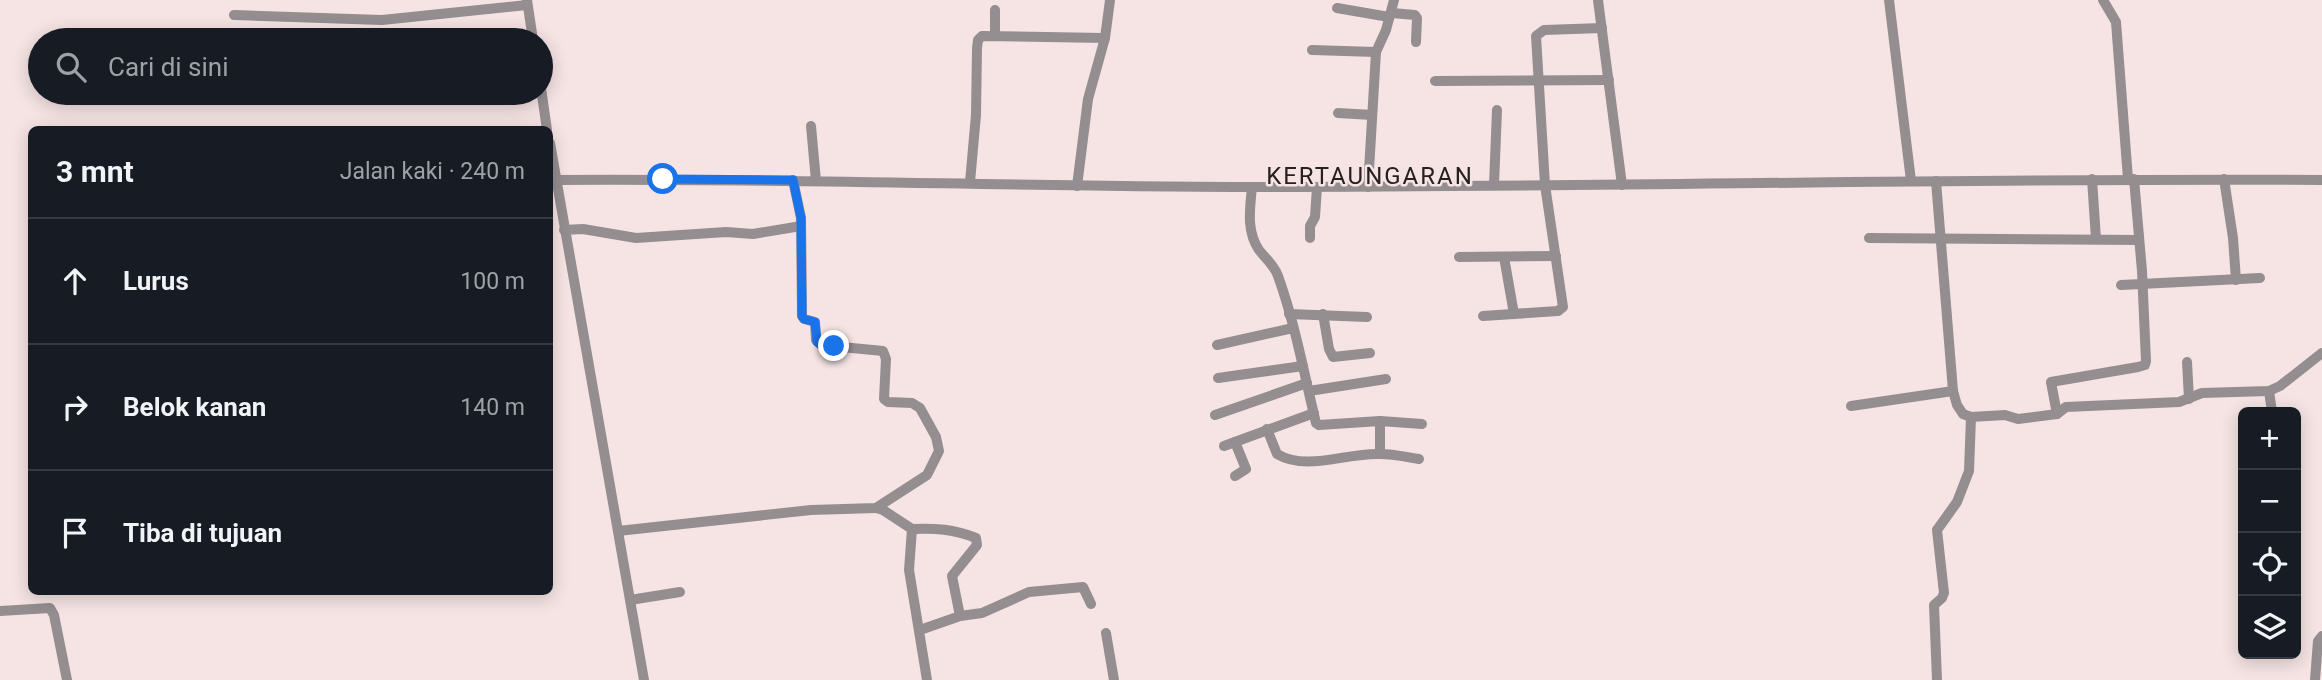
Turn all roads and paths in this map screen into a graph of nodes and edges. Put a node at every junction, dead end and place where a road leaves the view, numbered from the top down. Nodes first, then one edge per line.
1 (1110, 0) edge
2 (1394, 0) edge
3 (1598, 0) edge
4 (1889, 0) edge
5 (2103, 0) edge
6 (527, 3) edge
7 (1337, 8) dead end
8 (995, 10) dead end
9 (234, 15) dead end
10 (1390, 15) junction
11 (531, 28) edge
12 (1602, 28) junction
13 (995, 35) junction
14 (1105, 38) junction
15 (1416, 42) dead end
16 (1312, 50) dead end
17 (1376, 52) junction
18 (1609, 80) junction
19 (1435, 81) dead end
20 (1539, 82) junction
21 (543, 105) edge
22 (1497, 110) dead end
23 (1338, 113) dead end
24 (1372, 116) junction
25 (546, 126) edge
26 (811, 126) dead end
27 (553, 165) edge
28 (2092, 179) junction
29 (2131, 179) junction
30 (2224, 179) junction
31 (555, 180) junction
32 (793, 180) junction
33 (2322, 180) edge
34 (816, 181) junction
35 (1911, 181) junction
36 (1936, 181) junction
37 (970, 182) junction
38 (1545, 185) junction
39 (1622, 185) junction
40 (1077, 186) junction
41 (1494, 186) junction
42 (1252, 187) junction
43 (1317, 187) junction
44 (1368, 187) junction
45 (801, 226) junction
46 (564, 230) junction
47 (1940, 237) junction
48 (1310, 238) dead end
49 (1869, 238) dead end
50 (2096, 239) junction
51 (2139, 240) junction
52 (1556, 256) junction
53 (1459, 257) dead end
54 (1504, 257) junction
55 (2260, 278) dead end
56 (2236, 280) junction
57 (2142, 283) junction
58 (2121, 285) dead end
59 (1289, 314) junction
60 (1323, 314) junction
61 (1514, 314) junction
62 (1483, 316) dead end
63 (1367, 317) dead end
64 (1293, 328) junction
65 (1217, 345) dead end
66 (1370, 353) dead end
67 (2322, 353) edge
68 (2188, 362) dead end
69 (1303, 366) junction
70 (1218, 378) dead end
71 (1386, 379) dead end
72 (1308, 387) junction
73 (1953, 391) junction
74 (2269, 391) junction
75 (2189, 399) junction
76 (1851, 406) dead end
77 (2271, 407) edge
78 (1314, 413) junction
79 (2057, 414) junction
80 (1215, 415) dead end
81 (1970, 417) junction
82 (1380, 421) junction
83 (1422, 424) dead end
84 (1267, 429) junction
85 (1380, 454) junction
86 (1419, 458) dead end
87 (1236, 476) dead end
88 (876, 508) junction
89 (912, 529) junction
90 (618, 530) junction
91 (680, 592) dead end
92 (630, 600) junction
93 (1091, 604) dead end
94 (0, 611) edge
95 (960, 616) junction
96 (920, 630) junction
97 (1106, 634) dead end
98 (2322, 636) edge
99 (2319, 666) edge
100 (67, 680) edge
101 (644, 680) edge
102 (927, 680) edge
103 (1114, 680) edge
104 (1937, 680) edge
105 (2315, 680) edge

1 - 14 street
2 - 10 street
3 - 12 street
4 - 35 street
5 - 29 street
6 - 9 street
6 - 11 street
7 - 10 street
8 - 13 street
10 - 15 street
10 - 17 street
12 - 18 street
12 - 20 street
13 - 14 street
13 - 37 street
14 - 40 street
16 - 17 street
17 - 24 street
18 - 20 street
18 - 39 street
19 - 20 street
20 - 38 street
21 - 25 street
22 - 41 street
23 - 24 street
24 - 44 street
26 - 34 street
27 - 31 street
28 - 29 street
28 - 36 street
28 - 50 street
29 - 30 street
29 - 51 street
30 - 33 street
30 - 56 street
31 - 32 street
31 - 46 street
32 - 34 street
32 - 45 street
34 - 37 street
35 - 36 street
35 - 39 street
36 - 47 street
37 - 40 street
38 - 39 street
38 - 41 street
38 - 52 street
40 - 42 street
41 - 44 street
42 - 43 street
42 - 59 street
43 - 44 street
43 - 48 street
45 - 46 street
45 - 88 street
46 - 90 street
47 - 49 street
47 - 50 street
47 - 73 street
50 - 51 street
51 - 57 street
52 - 54 street
52 - 61 street
53 - 54 street
54 - 61 street
55 - 56 street
56 - 57 street
57 - 58 street
57 - 79 street
59 - 60 street
59 - 64 street
60 - 63 street
60 - 66 street
61 - 62 street
64 - 65 street
64 - 69 street
67 - 74 street
68 - 75 street
69 - 70 street
69 - 72 street
71 - 72 street
72 - 78 street
72 - 80 street
73 - 76 street
73 - 81 street
74 - 75 street
74 - 77 street
75 - 79 street
78 - 82 street
78 - 84 street
79 - 81 street
81 - 104 street
82 - 83 street
82 - 85 street
84 - 85 street
84 - 87 street
85 - 86 street
88 - 89 street
88 - 90 street
89 - 95 street
89 - 96 street
90 - 92 street
91 - 92 street
92 - 101 street
93 - 95 street
94 - 100 street
95 - 96 street
96 - 102 street
97 - 103 street
98 - 99 street
99 - 105 street

